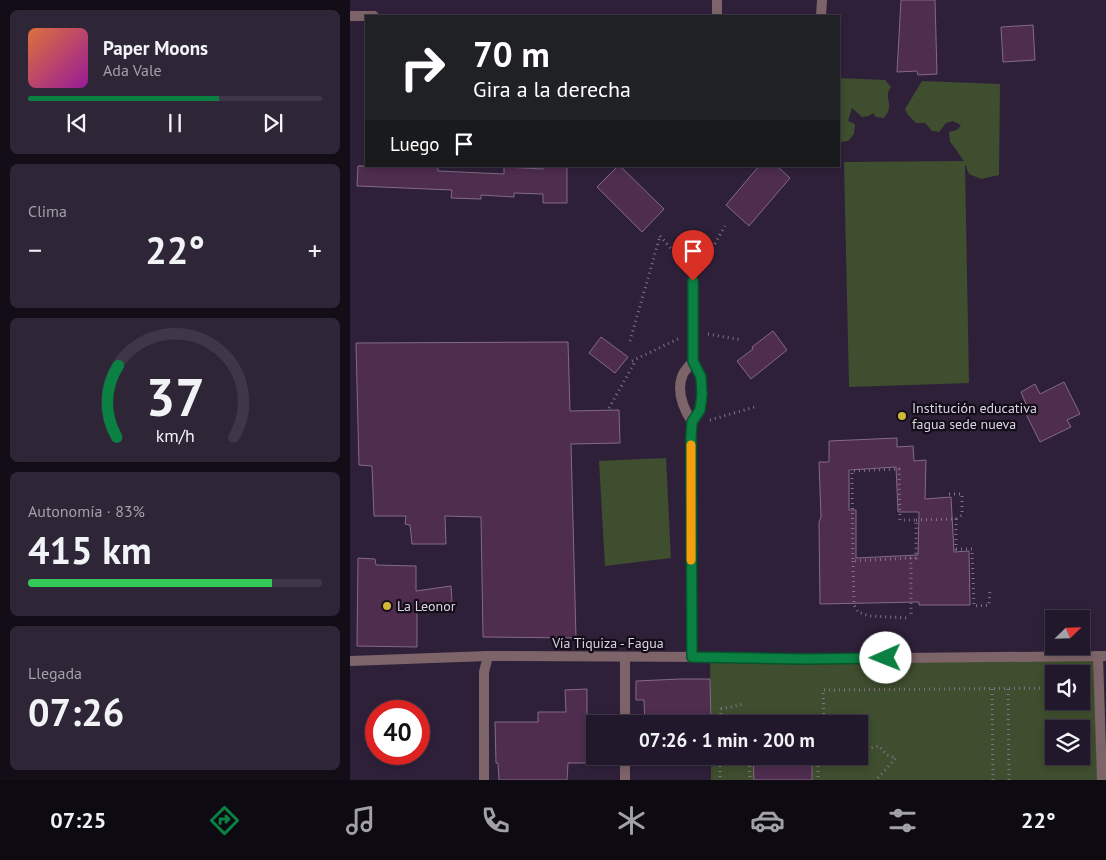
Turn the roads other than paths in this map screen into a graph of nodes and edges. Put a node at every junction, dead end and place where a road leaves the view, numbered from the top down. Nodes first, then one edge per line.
1 (717, 0) edge
2 (822, 0) edge
3 (717, 15) edge
4 (821, 15) edge
5 (350, 16) edge
6 (365, 16) edge
7 (694, 279) road end
8 (693, 361) junction
9 (692, 422) junction
10 (488, 656) junction
11 (1102, 656) edge
12 (692, 657) junction
13 (625, 658) junction
14 (350, 661) edge
15 (625, 715) edge
16 (625, 765) edge
17 (484, 780) edge
18 (625, 780) edge
19 (1102, 780) edge

1 - 3 street
2 - 4 street
5 - 6 street
7 - 8 street
8 - 9 street
8 - 9 street
9 - 12 street
10 - 13 street, Vía Tiquiza - Fagua
10 - 14 street, Vía Tiquiza - Fagua
10 - 17 street
11 - 12 street, Vía Tiquiza - Fagua
11 - 19 street
12 - 13 street, Vía Tiquiza - Fagua
13 - 15 street
16 - 18 street

